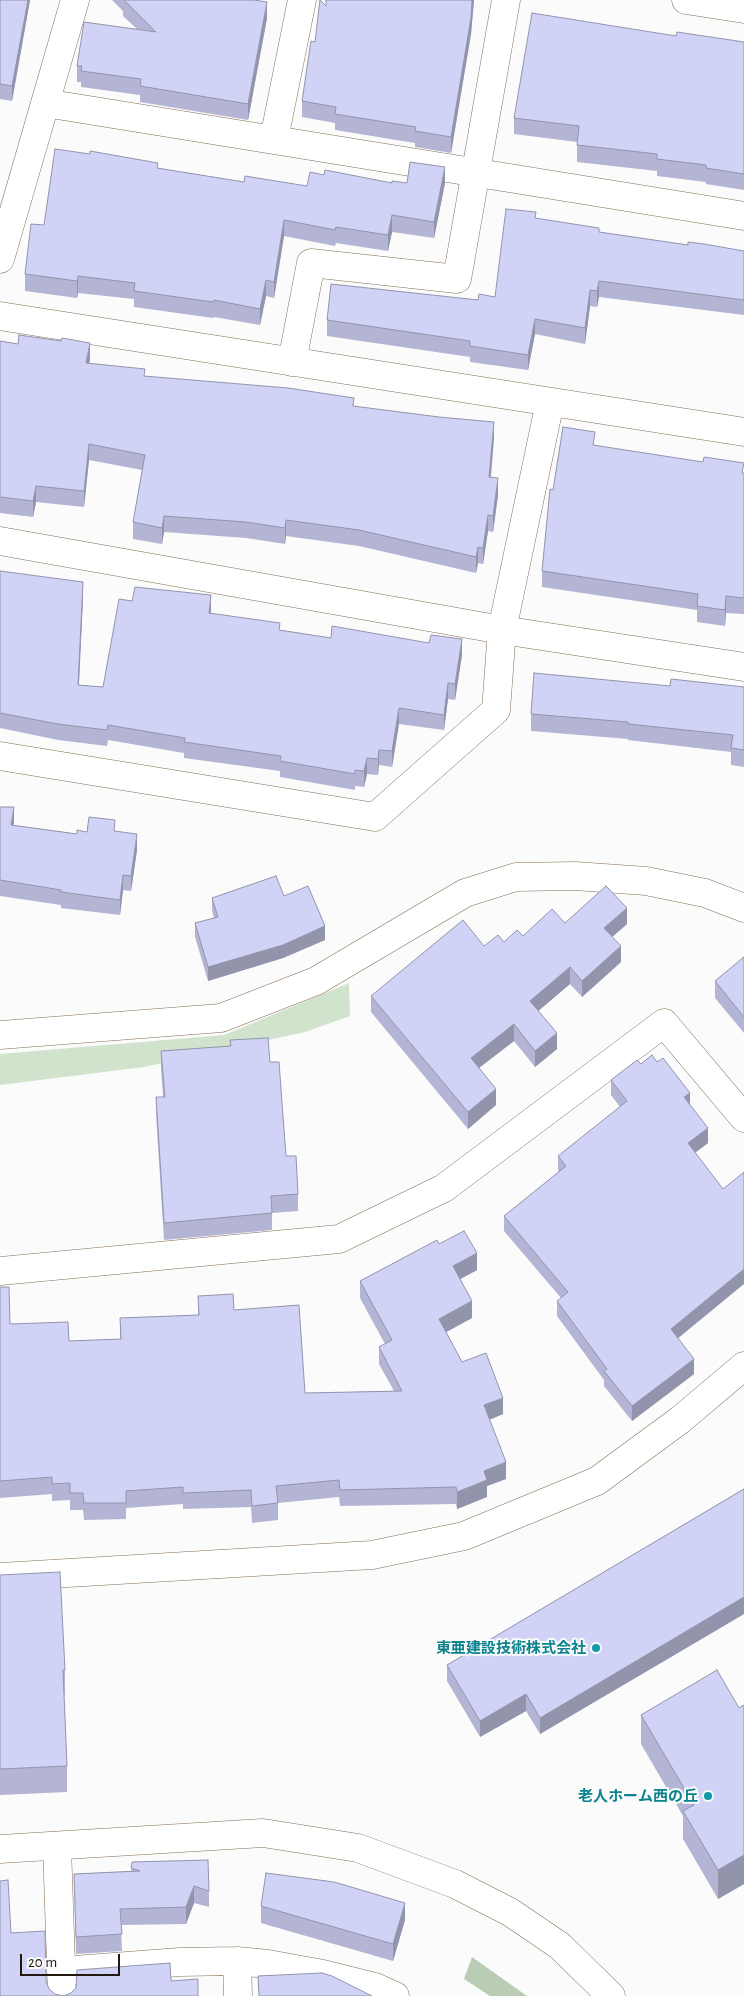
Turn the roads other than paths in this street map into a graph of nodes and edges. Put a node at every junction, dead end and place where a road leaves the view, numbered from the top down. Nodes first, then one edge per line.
1 (75, 0) edge
2 (302, 0) edge
3 (506, 0) edge
4 (686, 0) edge
5 (744, 9) edge
6 (45, 103) junction
7 (274, 139) junction
8 (477, 173) junction
9 (744, 216) edge
10 (0, 259) edge
11 (0, 316) edge
12 (292, 362) junction
13 (550, 402) junction
14 (744, 432) edge
15 (0, 541) edge
16 (502, 630) junction
17 (744, 667) edge
18 (0, 756) edge
19 (744, 908) edge
20 (0, 1035) edge
21 (744, 1118) edge
22 (0, 1271) edge
23 (744, 1366) edge
24 (0, 1577) edge
25 (57, 1846) junction
26 (0, 1849) edge
27 (237, 1961) junction
28 (62, 1984) edge
29 (238, 1996) edge
30 (395, 1996) edge
31 (611, 1996) edge

1 - 6 street
2 - 7 street
3 - 8 street
4 - 5 street
6 - 7 street
6 - 10 street
7 - 8 street
8 - 9 street
8 - 12 street
11 - 12 street
12 - 13 street
13 - 14 street
13 - 16 street
15 - 16 street
16 - 17 street
16 - 18 street
19 - 20 street
21 - 22 street
23 - 24 street
25 - 26 street
25 - 28 street
25 - 31 street
27 - 28 street
27 - 29 street
27 - 30 street

